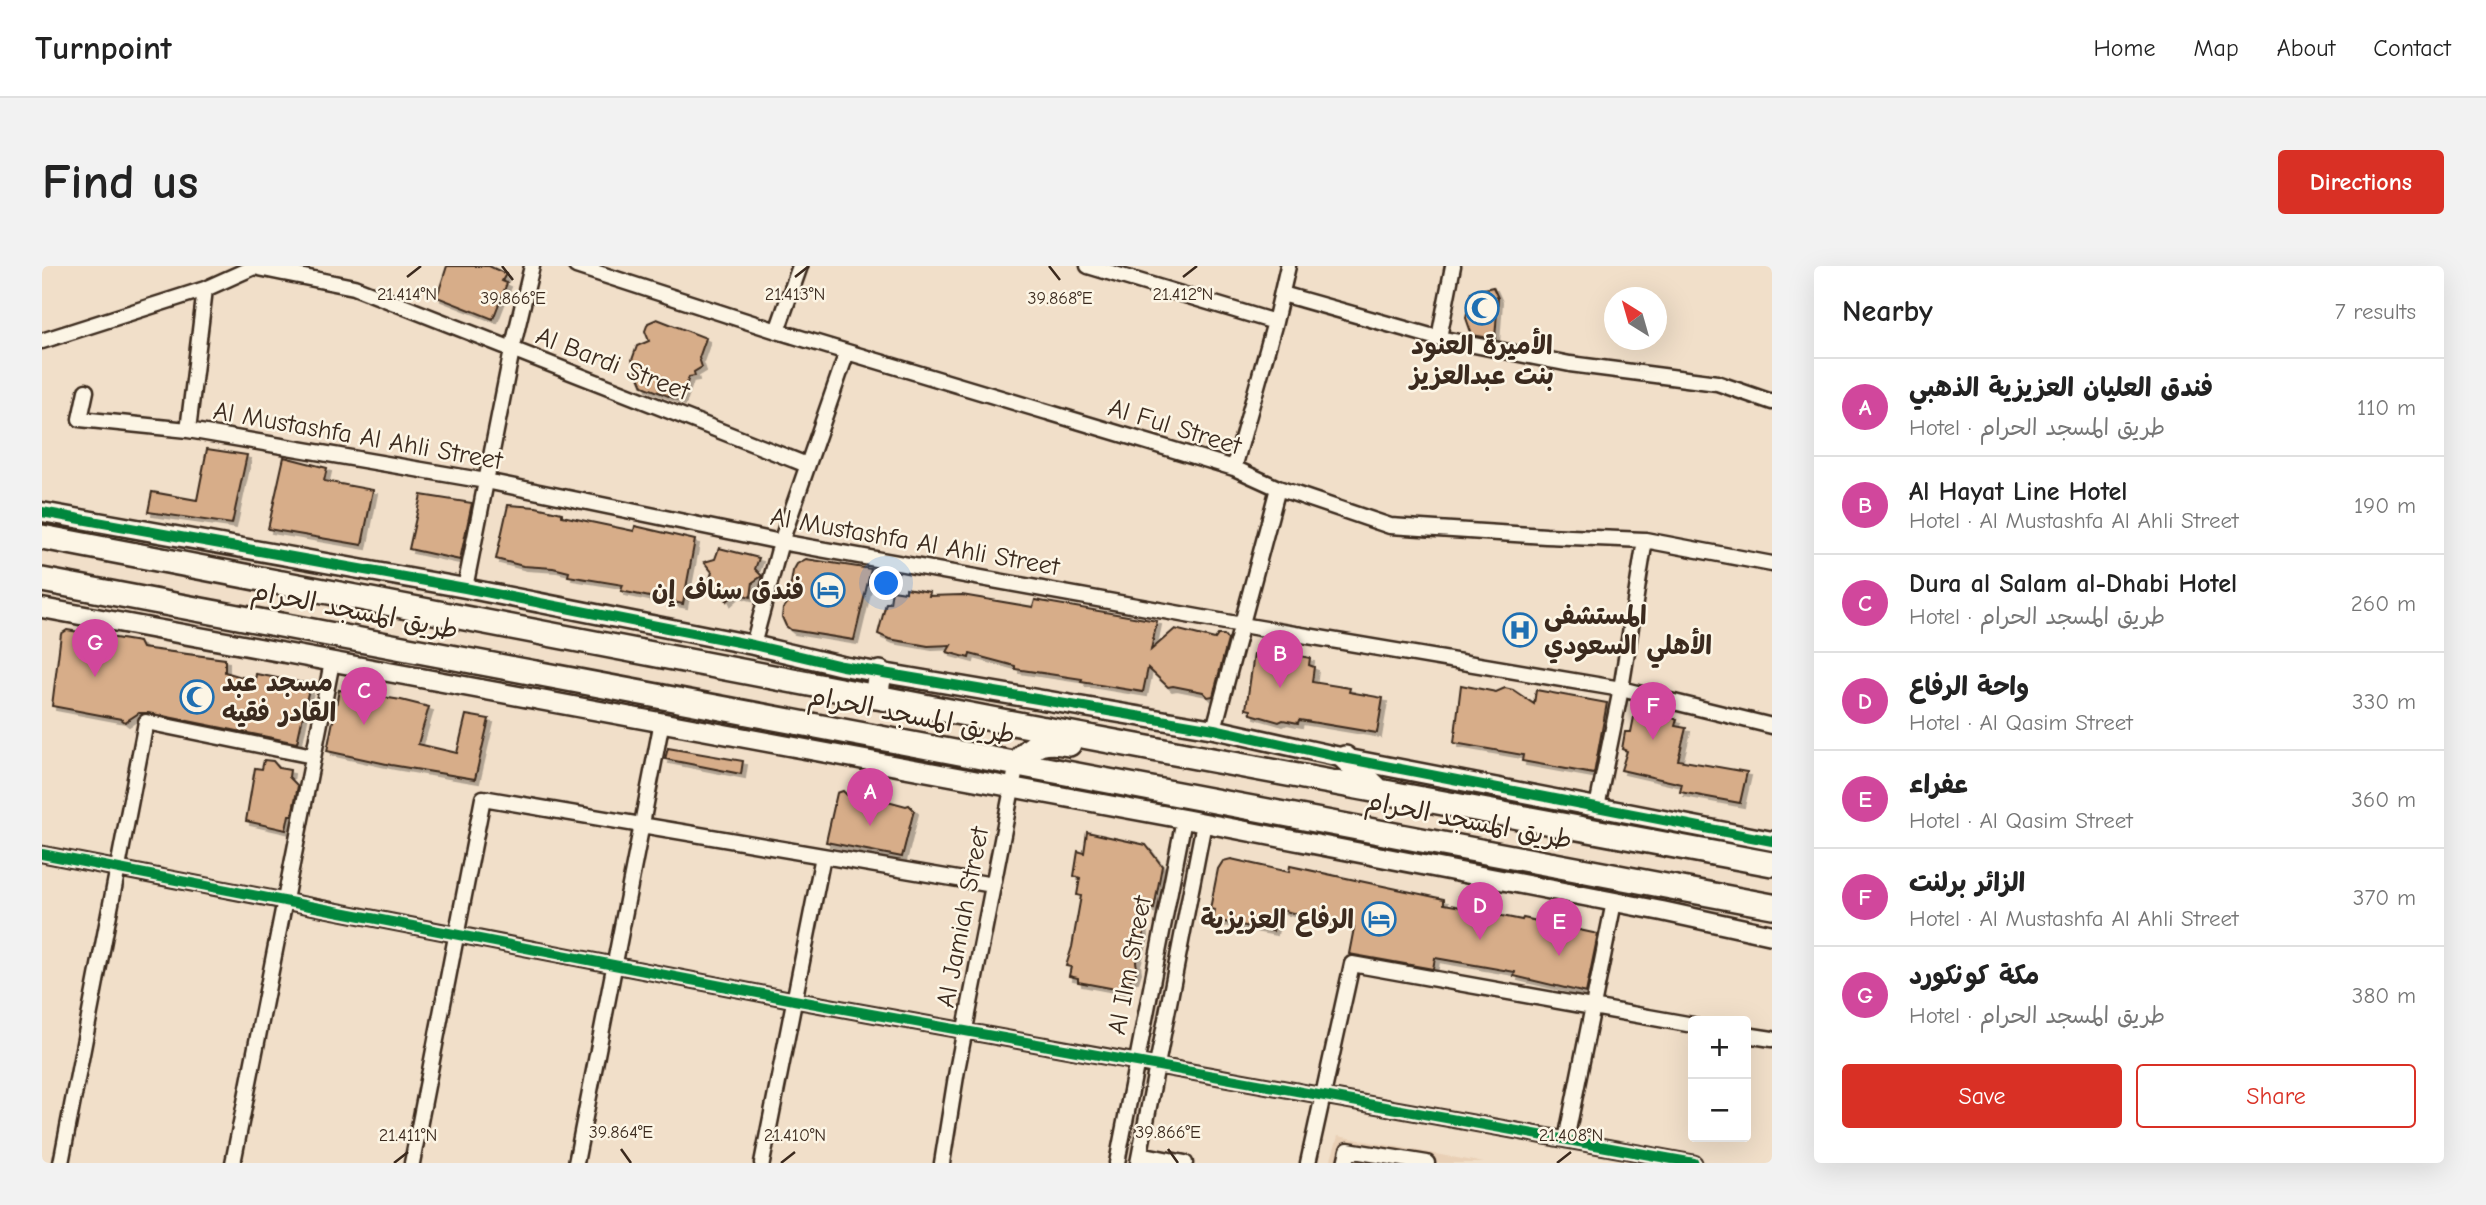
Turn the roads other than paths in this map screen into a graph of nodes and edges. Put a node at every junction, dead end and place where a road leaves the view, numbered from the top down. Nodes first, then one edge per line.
1 (532, 266) edge
2 (576, 266) edge
3 (800, 266) edge
4 (1088, 266) edge
5 (1288, 266) edge
6 (1453, 266) edge
7 (205, 289) junction
8 (1282, 294) junction
9 (1275, 322) junction
10 (777, 331) junction
11 (1438, 338) junction
12 (42, 341) edge
13 (512, 350) junction
14 (847, 352) junction
15 (86, 391) dead end
16 (1772, 402) edge
17 (188, 430) junction
18 (807, 465) junction
19 (1234, 468) junction
20 (486, 481) junction
21 (1278, 488) junction
22 (42, 512) edge
23 (98, 522) junction
24 (42, 537) edge
25 (1645, 540) junction
26 (781, 542) junction
27 (93, 545) junction
28 (1772, 564) edge
29 (42, 580) edge
30 (465, 588) junction
31 (42, 608) edge
32 (1242, 625) junction
33 (753, 645) junction
34 (332, 662) junction
35 (880, 673) junction
36 (1621, 689) junction
37 (876, 697) junction
38 (710, 705) junction
39 (662, 722) junction
40 (1772, 726) edge
41 (705, 729) junction
42 (1214, 729) junction
43 (313, 756) junction
44 (1345, 758) junction
45 (1224, 762) junction
46 (1017, 763) junction
47 (1012, 789) junction
48 (1378, 790) junction
49 (1597, 807) junction
50 (1184, 819) junction
51 (1204, 823) junction
52 (641, 825) junction
53 (1772, 841) edge
54 (42, 854) edge
55 (823, 856) junction
56 (1772, 864) edge
57 (117, 869) junction
58 (993, 885) junction
59 (1669, 887) junction
60 (285, 901) junction
61 (1614, 902) junction
62 (1772, 906) edge
63 (1662, 911) junction
64 (1772, 934) edge
65 (457, 935) junction
66 (614, 965) junction
67 (794, 1000) junction
68 (1592, 1007) junction
69 (1688, 1024) edge
70 (964, 1030) junction
71 (1751, 1036) edge
72 (1772, 1039) edge
73 (1135, 1061) junction
74 (1157, 1065) junction
75 (1322, 1095) junction
76 (1566, 1140) junction
77 (1139, 1159) edge
78 (61, 1163) edge
79 (233, 1163) edge
80 (412, 1163) edge
81 (576, 1163) edge
82 (762, 1163) edge
83 (942, 1163) edge
84 (1116, 1163) edge
85 (1185, 1163) edge
86 (1307, 1163) edge
87 (1345, 1163) edge
88 (1427, 1163) edge
89 (1694, 1163) edge

1 - 13 street
2 - 10 street, Al Ful Street
3 - 10 street
4 - 9 street
5 - 8 street
6 - 11 street
7 - 12 street, Al Bardi Street
7 - 13 street, Al Bardi Street
7 - 17 street, Al Mustashfa Al Ahli Street
8 - 9 street
8 - 11 street
9 - 19 street
10 - 14 street, Al Ful Street
11 - 16 street
13 - 18 street, Al Bardi Street
13 - 20 street
14 - 18 street
14 - 19 street, Al Ful Street
15 - 17 street
17 - 20 street, Al Mustashfa Al Ahli Street
18 - 26 street
19 - 21 street, Al Ful Street
20 - 26 street, Al Mustashfa Al Ahli Street
20 - 30 street
21 - 25 street, Al Ful Street
21 - 32 street
22 - 23 street
23 - 27 street
23 - 30 street
24 - 27 main road, طريق المسجد الحرام
25 - 28 street, Al Ful Street
25 - 36 street
26 - 32 street, Al Mustashfa Al Ahli Street
26 - 33 street
27 - 37 main road, طريق المسجد الحرام
29 - 38 main road, طريق المسجد الحرام
30 - 33 street
31 - 34 street
32 - 36 street, Al Mustashfa Al Ahli Street
32 - 42 street
33 - 35 street
34 - 39 street
34 - 43 street
35 - 37 main road
35 - 42 street
36 - 40 street, Al Mustashfa Al Ahli Street
36 - 49 street
37 - 45 main road, طريق المسجد الحرام
38 - 41 street
38 - 46 main road, طريق المسجد الحرام
39 - 41 street
39 - 52 street
41 - 47 street
42 - 44 street
43 - 57 street
43 - 60 street
44 - 48 main road
44 - 49 street
45 - 46 main road
45 - 48 main road, طريق المسجد الحرام
46 - 47 street, Al Jamiah Street
46 - 59 main road, طريق المسجد الحرام
47 - 50 street
47 - 58 street, Al Jamiah Street
48 - 56 main road, طريق المسجد الحرام
49 - 53 street
50 - 51 street
50 - 73 street, Al Ilm Street
51 - 61 street
51 - 74 street, Al Ilm Street
52 - 55 street
52 - 65 street
52 - 66 street
54 - 57 street
55 - 58 street
55 - 67 street
57 - 60 street
57 - 78 street
58 - 70 street, Al Jamiah Street
59 - 62 main road, طريق المسجد الحرام
59 - 63 street
60 - 65 street
60 - 79 street
61 - 63 street
61 - 68 street
63 - 64 street
65 - 66 street
65 - 80 street
66 - 67 street
66 - 81 street
67 - 70 street
67 - 82 street
68 - 69 street
68 - 75 street
68 - 76 street
70 - 73 street
70 - 83 street, Al Jamiah Street
71 - 72 street
73 - 74 street
73 - 84 street, Al Ilm Street
74 - 75 street
74 - 77 street, Al Ilm Street
75 - 76 street
75 - 86 street
76 - 89 street
77 - 85 street
87 - 88 street

